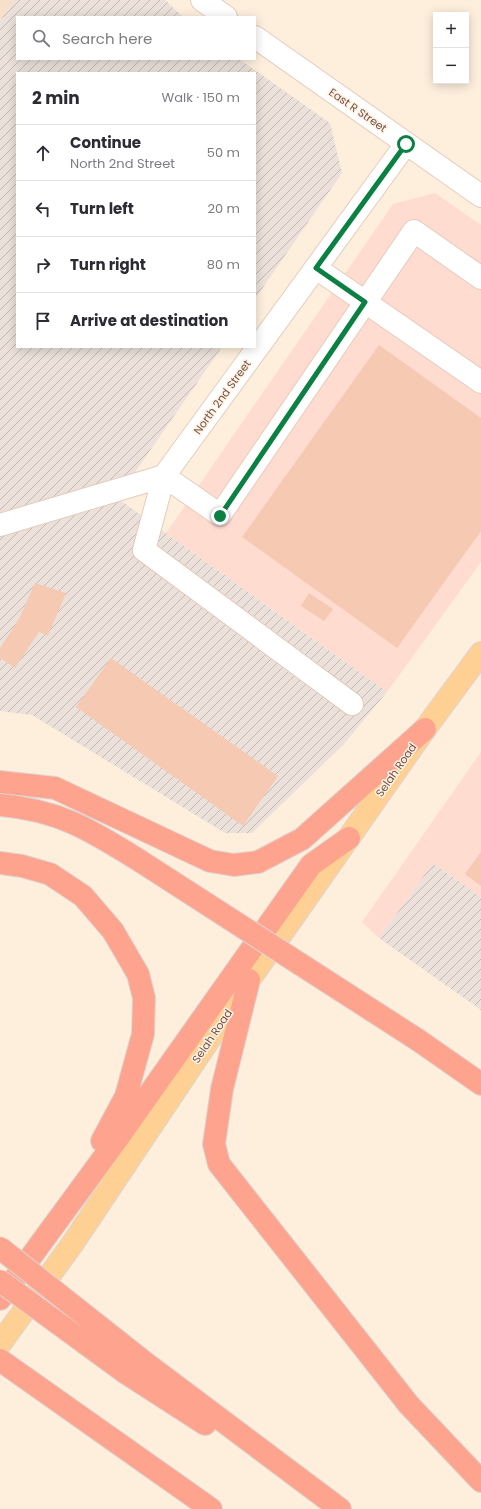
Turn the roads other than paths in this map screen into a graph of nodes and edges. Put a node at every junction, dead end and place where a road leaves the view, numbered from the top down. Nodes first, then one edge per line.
1 (202, 0) edge
2 (225, 16) edge
3 (256, 38) edge
4 (406, 144) junction
5 (481, 196) edge
6 (316, 268) junction
7 (481, 278) edge
8 (365, 302) junction
9 (481, 382) edge
10 (164, 476) junction
11 (0, 525) edge
12 (481, 653) edge
13 (352, 704) dead end
14 (425, 729) junction
15 (0, 782) edge
16 (0, 805) edge
17 (349, 838) junction
18 (0, 863) edge
19 (249, 980) junction
20 (481, 1084) edge
21 (64, 1212) junction
22 (0, 1248) edge
23 (0, 1281) edge
24 (0, 1299) edge
25 (0, 1344) edge
26 (0, 1360) edge
27 (132, 1366) junction
28 (409, 1404) junction
29 (481, 1462) edge
30 (481, 1481) edge
31 (211, 1509) edge
32 (337, 1509) edge
33 (340, 1509) edge

1 - 2 street
3 - 4 street, East R Street
4 - 5 street, East R Street
4 - 6 street, North 2nd Street
6 - 8 street
6 - 10 street, North 2nd Street
7 - 8 street
8 - 9 street
8 - 10 street
10 - 11 street
10 - 13 street
12 - 14 main road, Selah Road
14 - 15 highway
14 - 17 main road, Selah Road
16 - 20 highway, bridge
17 - 19 main road, Selah Road
17 - 21 highway
18 - 21 highway
19 - 25 main road, Selah Road
19 - 28 highway
21 - 24 highway
22 - 27 highway, bridge
23 - 27 highway, bridge
26 - 31 highway
27 - 32 highway
27 - 33 highway
28 - 29 highway
28 - 30 highway

